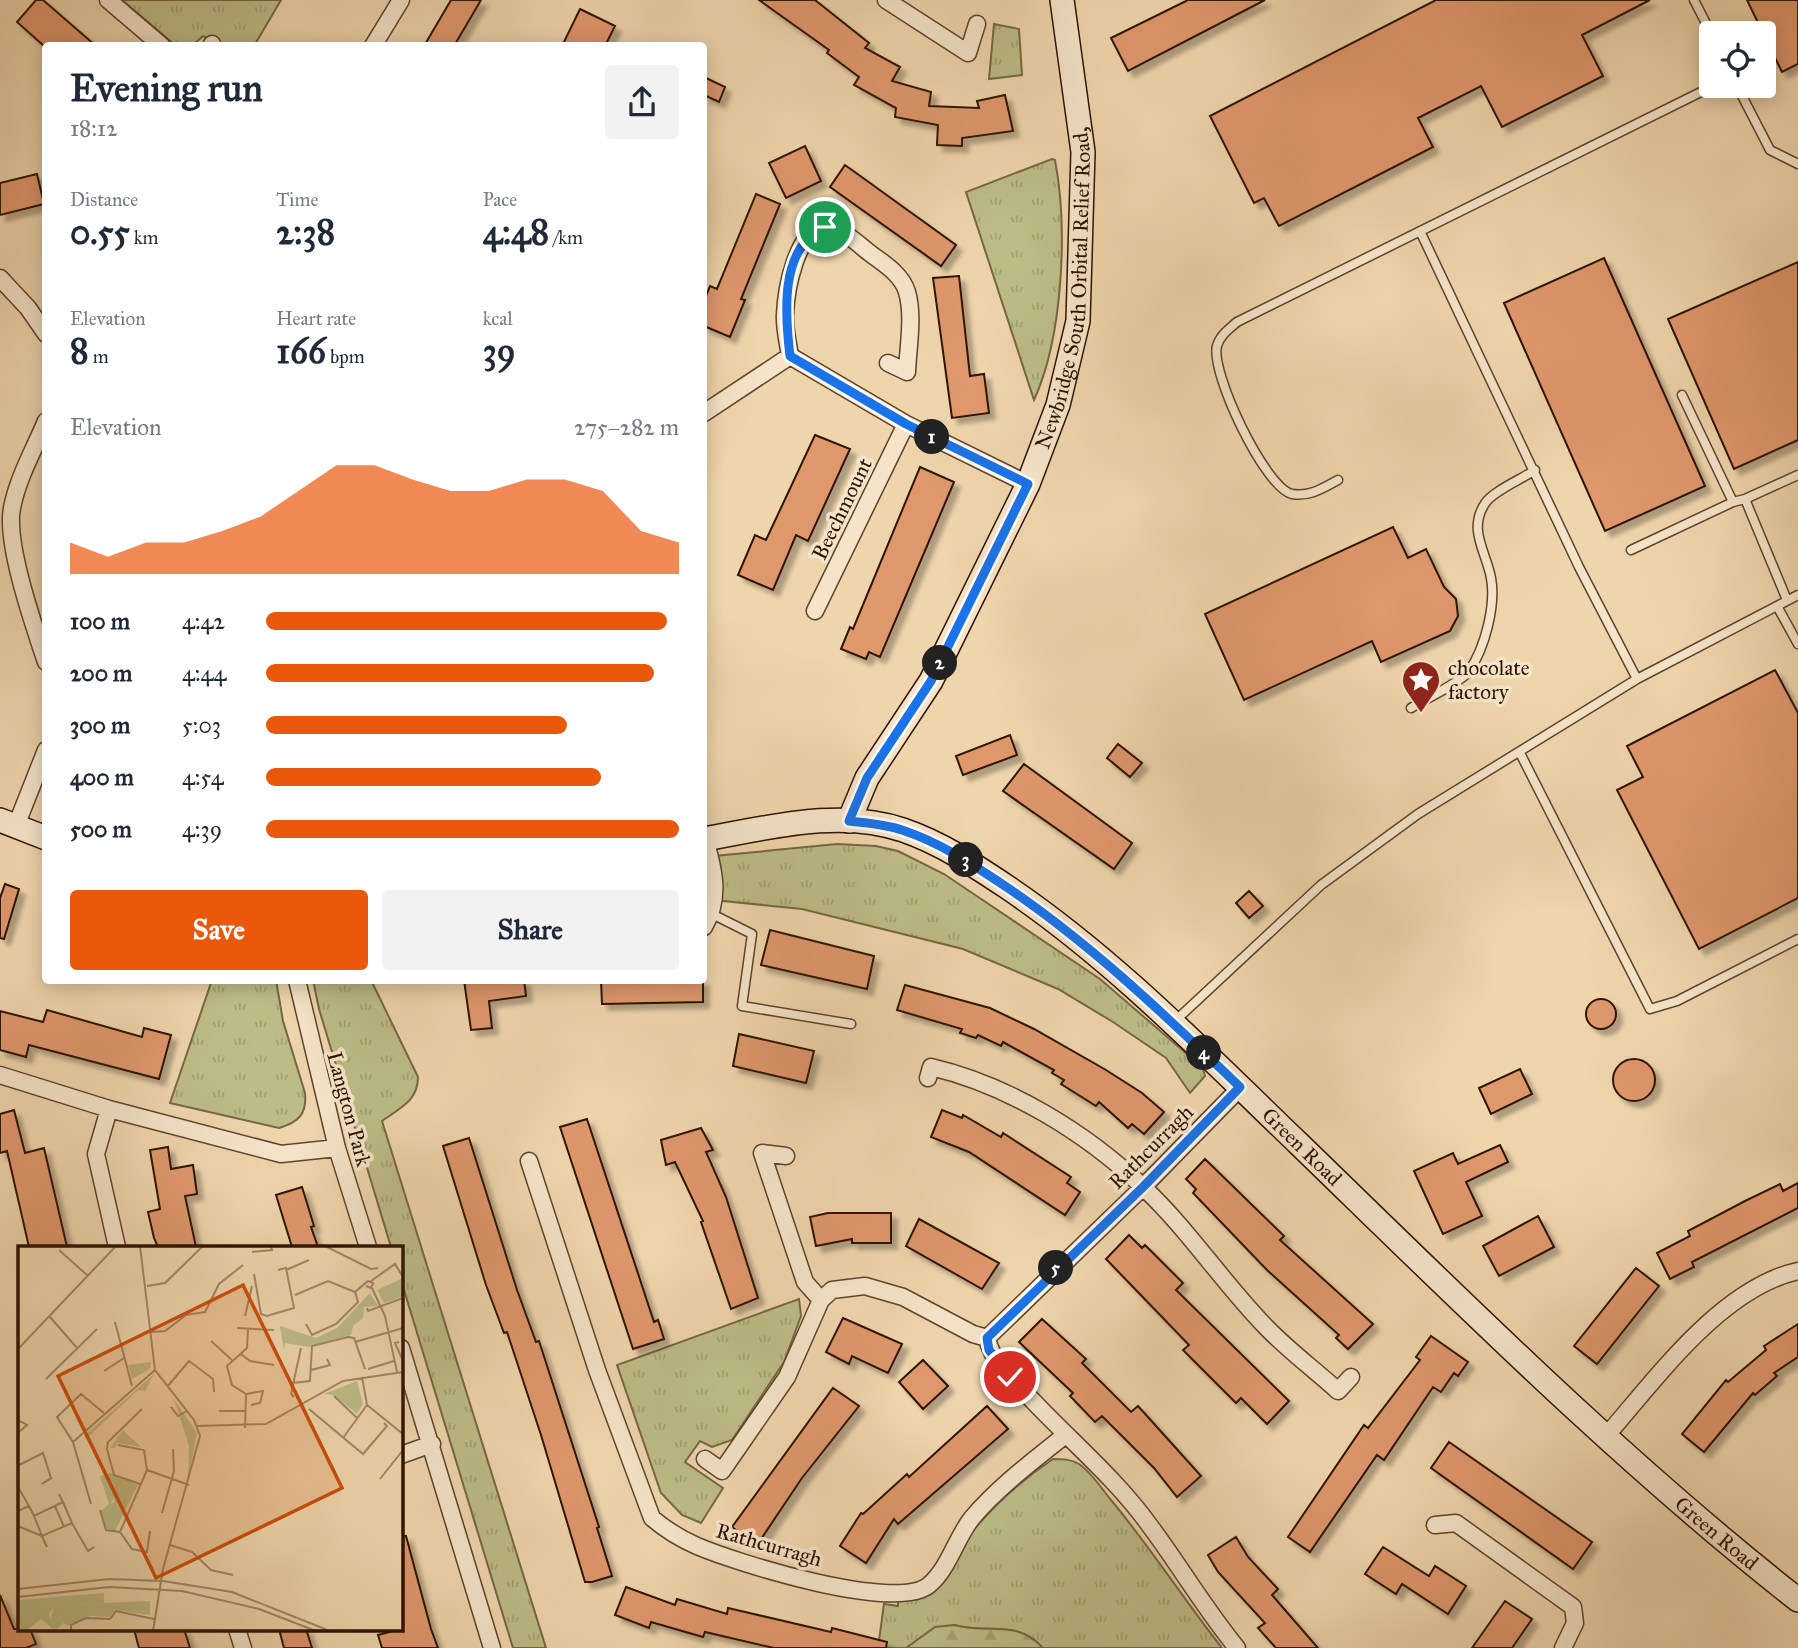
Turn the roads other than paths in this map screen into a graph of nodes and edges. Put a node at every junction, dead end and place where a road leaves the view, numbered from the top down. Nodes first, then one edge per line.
1 (108, 0) edge
2 (401, 0) edge
3 (886, 0) edge
4 (1062, 0) edge
5 (1694, 0) edge
6 (1705, 21) edge
7 (977, 24) dead end
8 (157, 42) edge
9 (375, 42) edge
10 (1699, 93) edge
11 (1743, 98) edge
12 (1798, 164) edge
13 (1420, 231) junction
14 (0, 278) edge
15 (42, 328) edge
16 (790, 356) junction
17 (888, 363) dead end
18 (1682, 395) dead end
19 (707, 411) edge
20 (906, 424) junction
21 (42, 430) edge
22 (1535, 470) junction
23 (1798, 475) edge
24 (1338, 480) dead end
25 (1028, 484) junction
26 (1745, 499) junction
27 (1733, 502) junction
28 (1631, 550) dead end
29 (1798, 595) edge
30 (1787, 600) junction
31 (1777, 606) junction
32 (815, 611) dead end
33 (1798, 644) edge
34 (42, 649) edge
35 (1637, 679) junction
36 (1411, 708) dead end
37 (1520, 753) junction
38 (42, 758) edge
39 (849, 821) junction
40 (8, 823) edge
41 (42, 836) edge
42 (707, 839) edge
43 (707, 848) edge
44 (707, 920) edge
45 (1798, 939) edge
46 (298, 984) edge
47 (1173, 1023) junction
48 (851, 1024) dead end
49 (0, 1075) edge
50 (928, 1078) dead end
51 (1240, 1087) junction
52 (108, 1109) junction
53 (337, 1148) junction
54 (786, 1156) dead end
55 (528, 1161) dead end
56 (1143, 1187) junction
57 (117, 1246) edge
58 (368, 1246) edge
59 (1798, 1271) edge
60 (821, 1300) junction
61 (987, 1338) junction
62 (402, 1351) edge
63 (1351, 1377) dead end
64 (1064, 1436) junction
65 (1606, 1436) junction
66 (432, 1444) junction
67 (402, 1455) edge
68 (705, 1459) dead end
69 (1435, 1525) dead end
70 (1798, 1600) edge
71 (237, 1630) edge
72 (243, 1648) edge
73 (492, 1648) edge
74 (1237, 1648) edge
75 (1563, 1648) edge

1 - 8 street
2 - 9 street
3 - 7 street
4 - 25 street, Newbridge South Orbital Relief Road,
5 - 6 lane
10 - 13 lane
11 - 12 lane
13 - 22 lane
13 - 24 lane
14 - 15 street
16 - 17 street
16 - 19 street
16 - 20 street
18 - 27 lane
20 - 25 street
20 - 32 street, Beechmount
21 - 34 street
22 - 35 lane
22 - 36 lane
23 - 26 lane
25 - 39 street, Newbridge South Orbital Relief Road,
26 - 27 lane
26 - 30 lane
27 - 28 lane
29 - 30 lane
30 - 31 lane
31 - 33 lane
31 - 35 lane
35 - 37 lane
37 - 45 lane
37 - 47 lane
38 - 40 street
39 - 42 street, Green Road
39 - 47 street, Green Road
40 - 41 street
43 - 44 street
44 - 48 lane
46 - 53 street, Langton Park
47 - 51 street, Green Road
49 - 52 street
50 - 56 street
51 - 56 street, Rathcurragh
51 - 65 street, Green Road
52 - 53 street
52 - 57 street
53 - 58 street, Langton Park
54 - 60 street
55 - 64 street, Rathcurragh
56 - 61 street, Rathcurragh
56 - 63 street
59 - 65 street
60 - 61 street
60 - 68 street
61 - 64 street
62 - 66 street
64 - 74 street
65 - 70 street, Green Road
66 - 67 street
66 - 73 street
69 - 75 street
71 - 72 street

